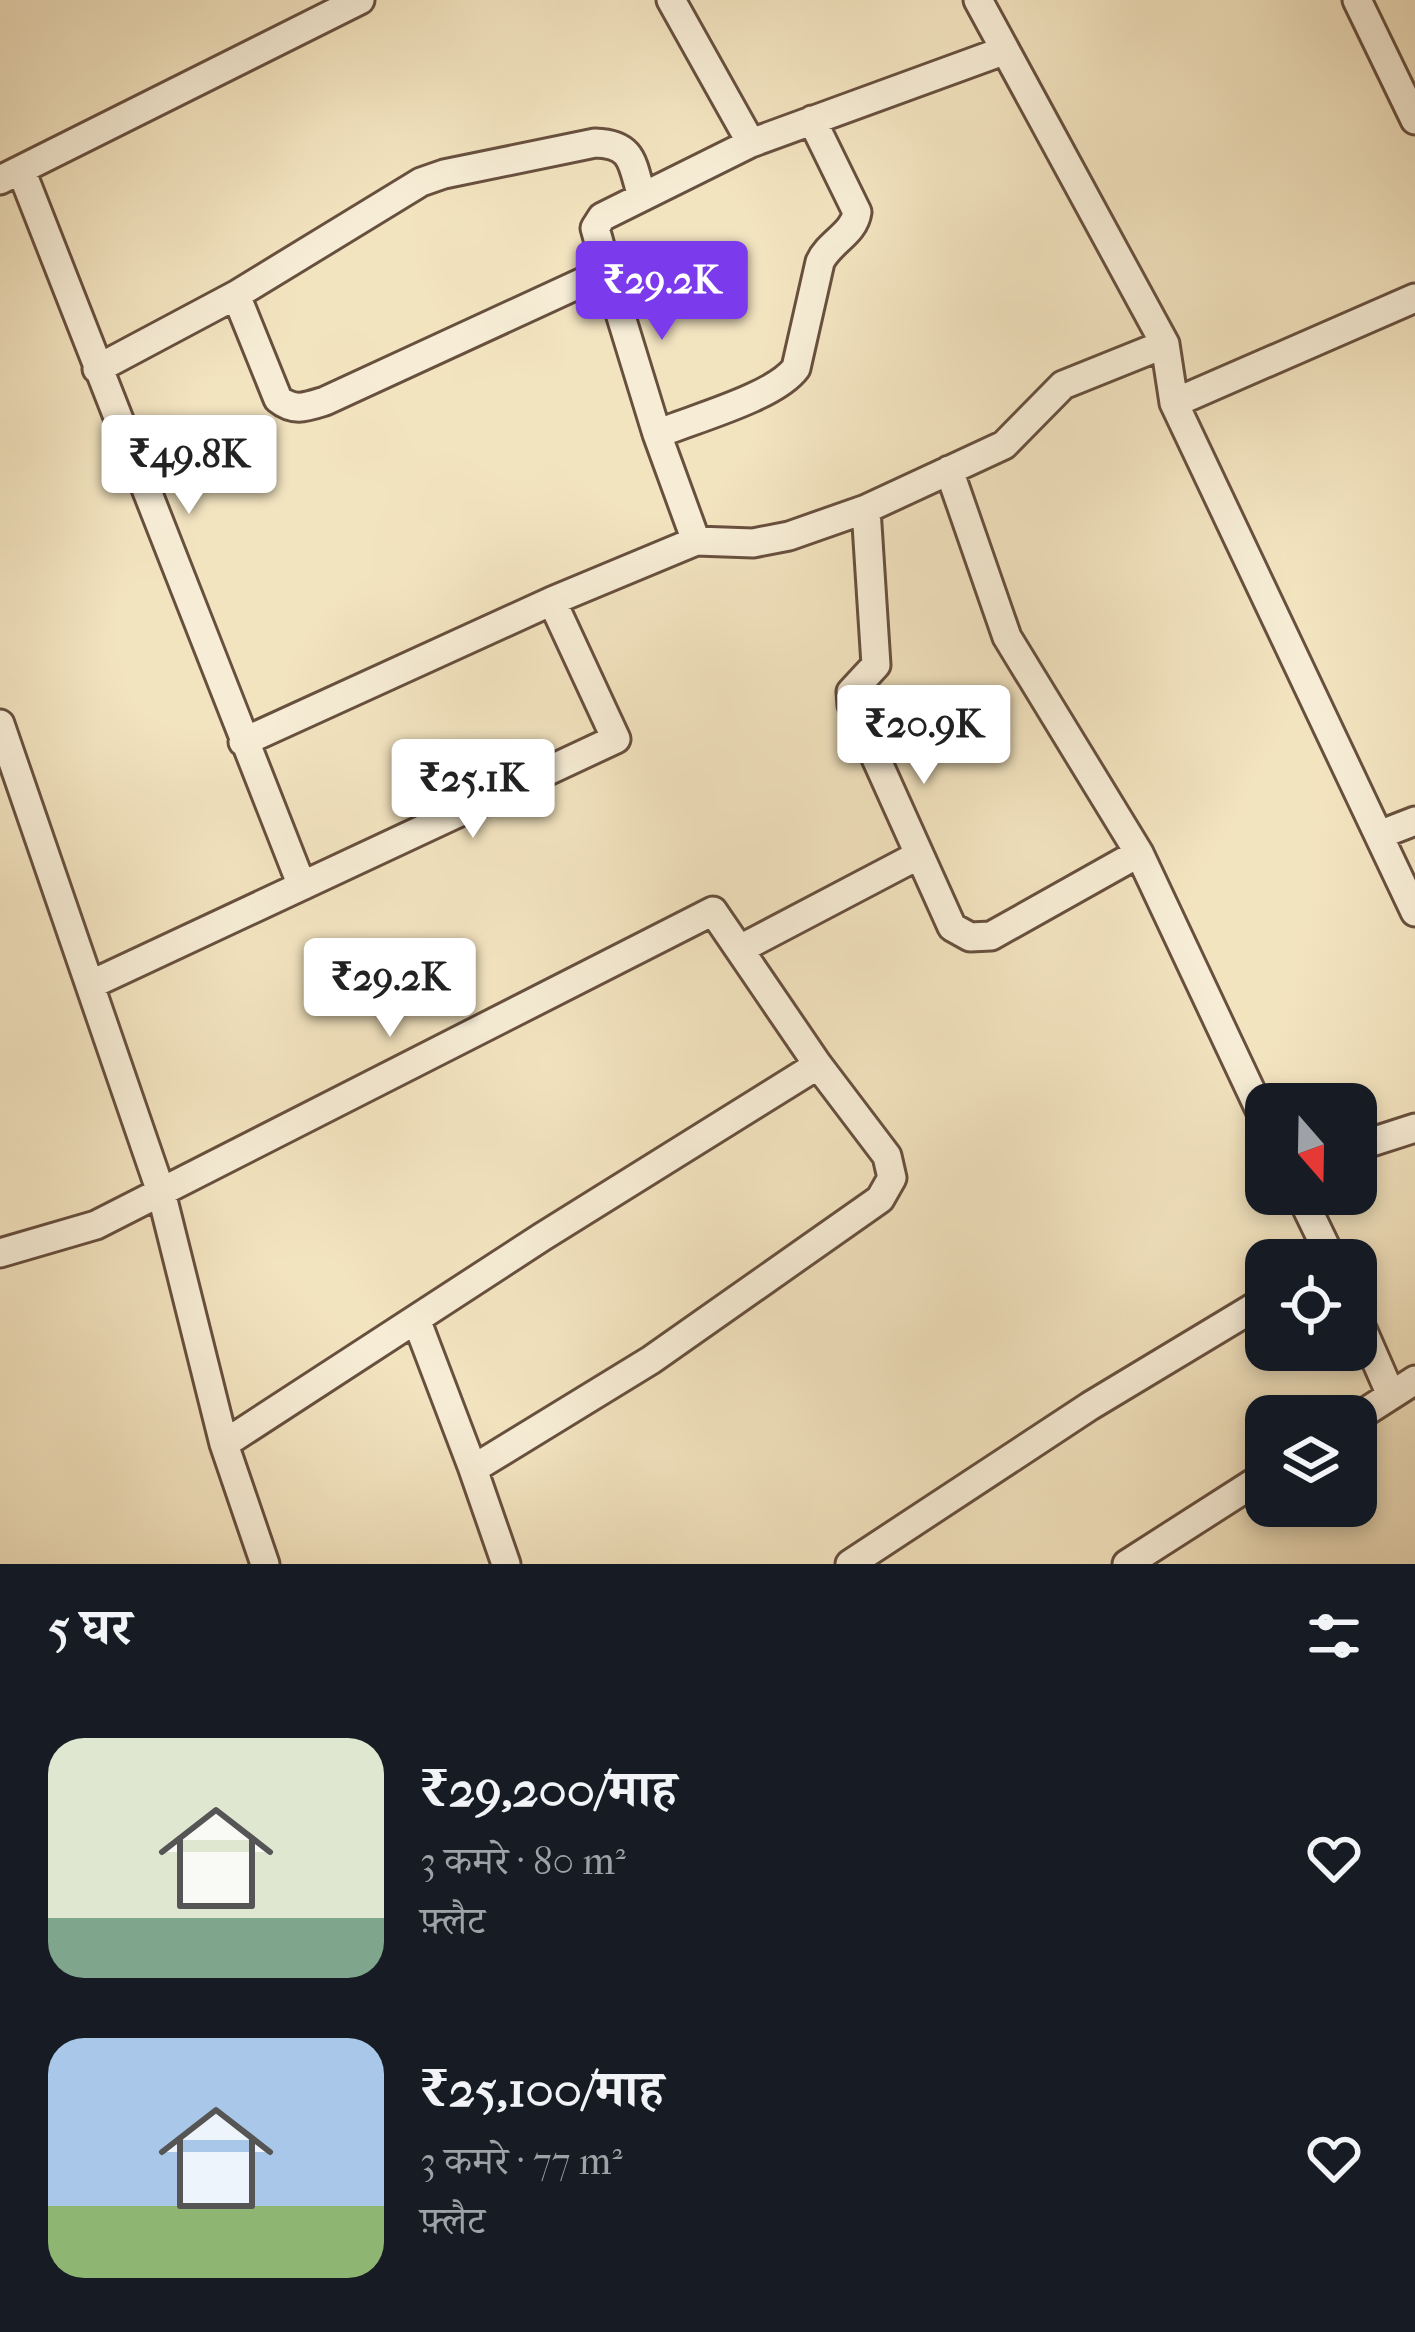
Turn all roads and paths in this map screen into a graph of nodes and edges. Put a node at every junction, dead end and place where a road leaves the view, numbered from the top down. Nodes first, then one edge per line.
1 (360, 0) edge
2 (670, 0) edge
3 (978, 0) edge
4 (1357, 0) edge
5 (1003, 51) junction
6 (812, 120) junction
7 (1415, 120) edge
8 (751, 143) junction
9 (10, 175) edge
10 (642, 197) junction
11 (607, 271) junction
12 (236, 295) junction
13 (1415, 298) edge
14 (1165, 344) junction
15 (97, 369) junction
16 (1174, 404) junction
17 (657, 434) junction
18 (949, 470) junction
19 (866, 508) junction
20 (696, 541) junction
21 (552, 601) junction
22 (0, 724) edge
23 (243, 742) junction
24 (1415, 820) edge
25 (1378, 835) junction
26 (1139, 853) junction
27 (920, 855) junction
28 (302, 886) junction
29 (1415, 912) edge
30 (740, 949) junction
31 (92, 984) junction
32 (818, 1065) junction
33 (1247, 1083) edge
34 (1415, 1128) edge
35 (1377, 1140) edge
36 (161, 1192) junction
37 (0, 1253) edge
38 (1245, 1313) edge
39 (416, 1319) junction
40 (1377, 1348) edge
41 (1403, 1388) edge
42 (1377, 1405) edge
43 (224, 1444) junction
44 (472, 1468) junction
45 (1245, 1488) edge
46 (265, 1564) edge
47 (506, 1564) edge
48 (850, 1564) edge
49 (1127, 1564) edge

1 - 9 street
2 - 8 street
3 - 5 street
4 - 7 street
5 - 6 street
5 - 14 street
6 - 8 street
6 - 17 street
8 - 10 street
9 - 15 street
10 - 11 street
10 - 12 street
11 - 12 street
11 - 17 street
12 - 15 street
13 - 16 street
14 - 16 street
14 - 18 street
15 - 23 street
16 - 25 street
17 - 20 street
18 - 19 street
18 - 26 street
19 - 20 street
19 - 27 street
20 - 21 street
21 - 23 street
21 - 28 street
22 - 31 street
23 - 28 street
24 - 25 street
25 - 29 street
26 - 27 street
26 - 33 street
27 - 30 street
28 - 31 street
30 - 32 street
30 - 36 street
31 - 36 street
32 - 39 street
32 - 44 street
34 - 35 street
36 - 37 street
36 - 43 street
38 - 48 street
39 - 43 street
39 - 44 street
40 - 41 street
41 - 42 street
43 - 46 street
44 - 47 street
45 - 49 street

